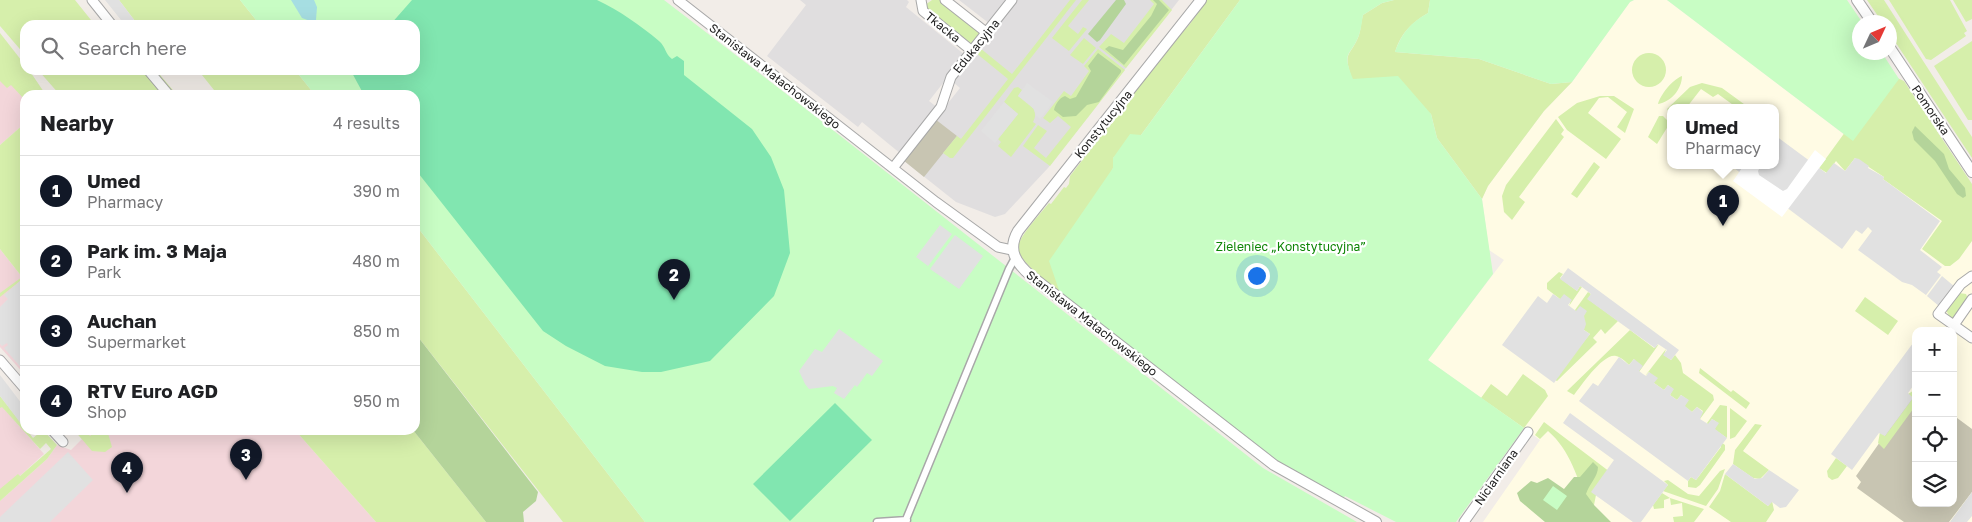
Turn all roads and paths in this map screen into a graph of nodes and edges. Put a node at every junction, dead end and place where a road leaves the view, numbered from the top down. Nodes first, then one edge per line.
1 (92, 0) edge
2 (678, 0) edge
3 (921, 0) edge
4 (945, 0) edge
5 (1012, 0) edge
6 (1201, 0) edge
7 (1857, 0) edge
8 (1867, 15) edge
9 (108, 20) edge
10 (987, 33) junction
11 (972, 51) junction
12 (1897, 59) edge
13 (152, 75) edge
14 (165, 90) edge
15 (893, 168) junction
16 (1972, 172) edge
17 (1014, 254) junction
18 (1972, 277) edge
19 (1972, 288) edge
20 (1972, 299) edge
21 (1954, 325) junction
22 (1972, 338) edge
23 (0, 360) edge
24 (20, 384) edge
25 (1528, 432) dead end
26 (57, 435) edge
27 (63, 442) dead end
28 (906, 521) edge
29 (877, 522) edge
30 (1376, 522) edge
31 (1464, 522) edge

1 - 9 street
2 - 15 street, Stanisława Małachowskiego
3 - 11 street, Tkacka
4 - 10 street
5 - 10 street, Edukacyjna
6 - 17 street, Konstytucyjna
7 - 8 street
10 - 11 street, Edukacyjna
11 - 15 street, Edukacyjna
12 - 16 street, Pomorska
13 - 14 street
15 - 17 street, Stanisława Małachowskiego
17 - 28 street
17 - 30 street, Stanisława Małachowskiego
18 - 19 street
18 - 21 street
20 - 21 street
21 - 22 street
23 - 24 street
25 - 31 street, Niciarniana
26 - 27 street
28 - 29 street

